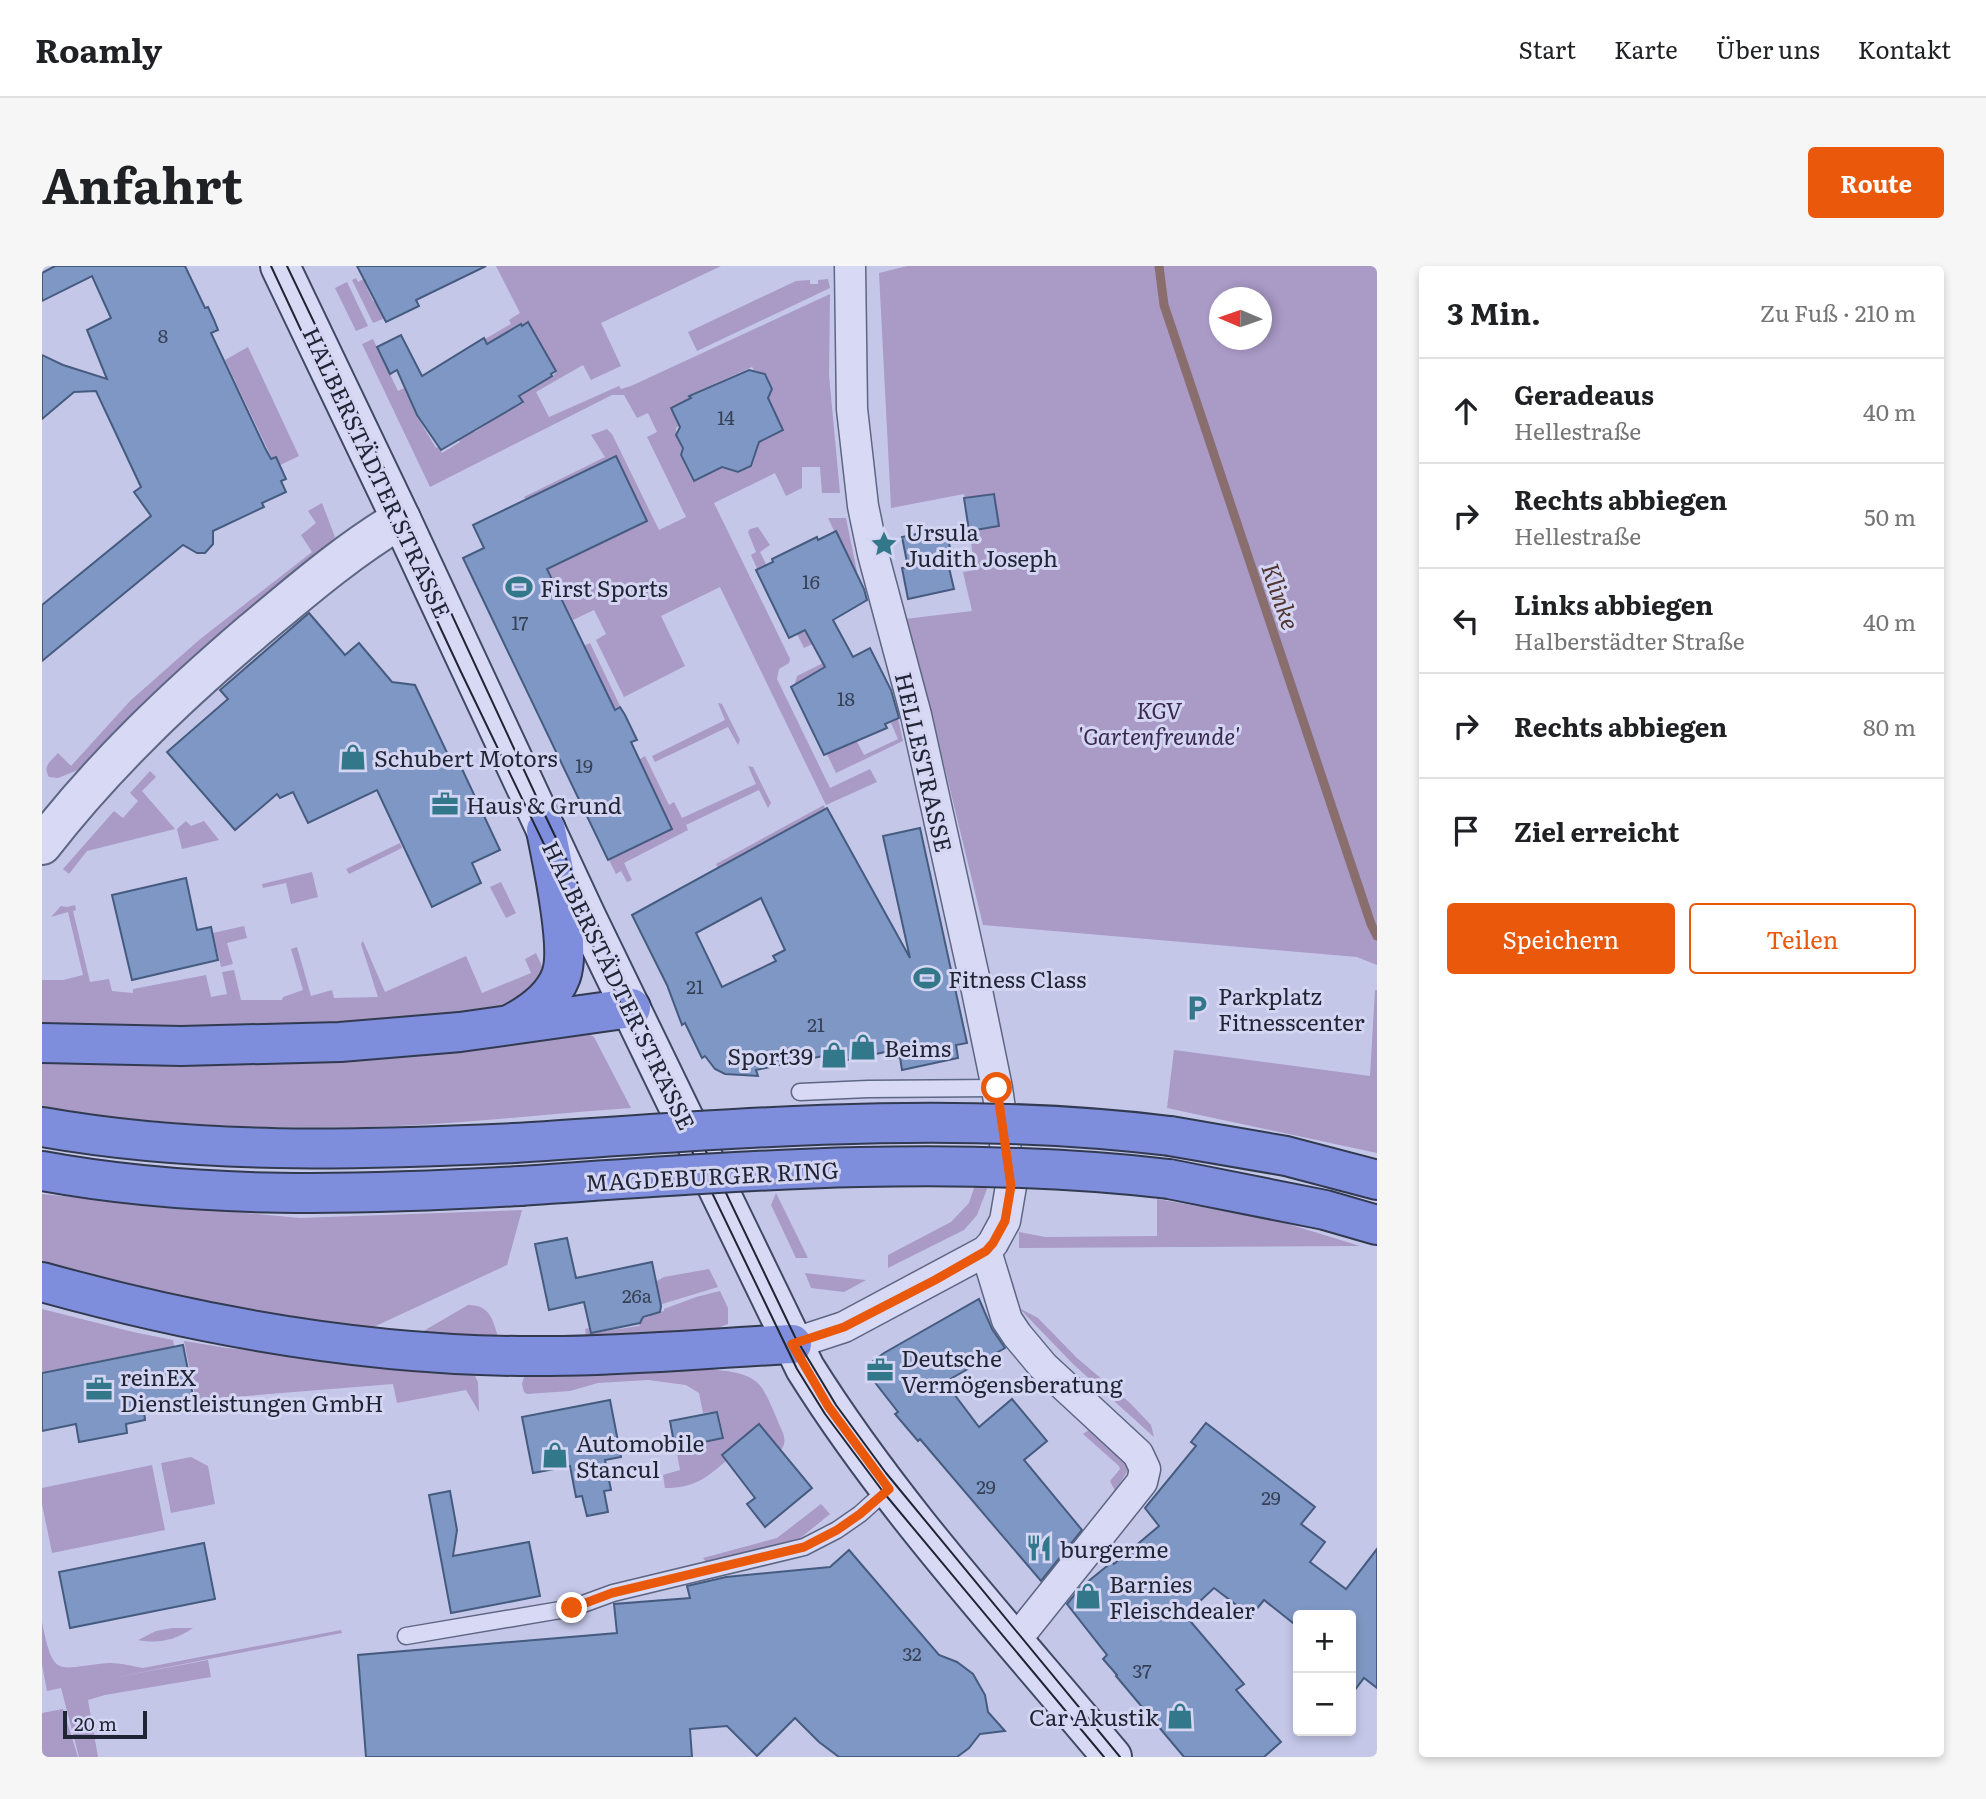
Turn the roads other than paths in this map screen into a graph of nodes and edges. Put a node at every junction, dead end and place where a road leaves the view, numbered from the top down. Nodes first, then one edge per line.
1 (280, 266) edge
2 (850, 266) edge
3 (401, 519) junction
4 (546, 830) junction
5 (42, 845) edge
6 (631, 1008) junction
7 (507, 1026) junction
8 (42, 1044) edge
9 (997, 1088) junction
10 (800, 1092) dead end
11 (42, 1127) edge
12 (42, 1171) edge
13 (1377, 1180) edge
14 (1377, 1225) edge
15 (986, 1251) junction
16 (42, 1282) edge
17 (792, 1344) junction
18 (889, 1489) junction
19 (406, 1636) dead end
20 (1015, 1641) junction
21 (1112, 1757) edge

1 - 3 main road, HALBERSTÄDTER STRASSE
2 - 9 street, HELLESTRASSE
3 - 4 main road, HALBERSTÄDTER STRASSE
3 - 5 main road
4 - 6 main road, HALBERSTÄDTER STRASSE
4 - 7 highway
6 - 7 highway
6 - 17 main road, HALBERSTÄDTER STRASSE
7 - 8 highway
9 - 10 lane
9 - 15 street, HELLESTRASSE
11 - 13 highway, MAGDEBURGER RING, bridge
12 - 14 highway, MAGDEBURGER RING, bridge
15 - 17 street, HELLESTRASSE
15 - 20 street
16 - 17 highway
17 - 18 main road, HALBERSTÄDTER STRASSE
18 - 19 lane
18 - 20 main road, HALBERSTÄDTER STRASSE
20 - 21 main road, HALBERSTÄDTER STRASSE

